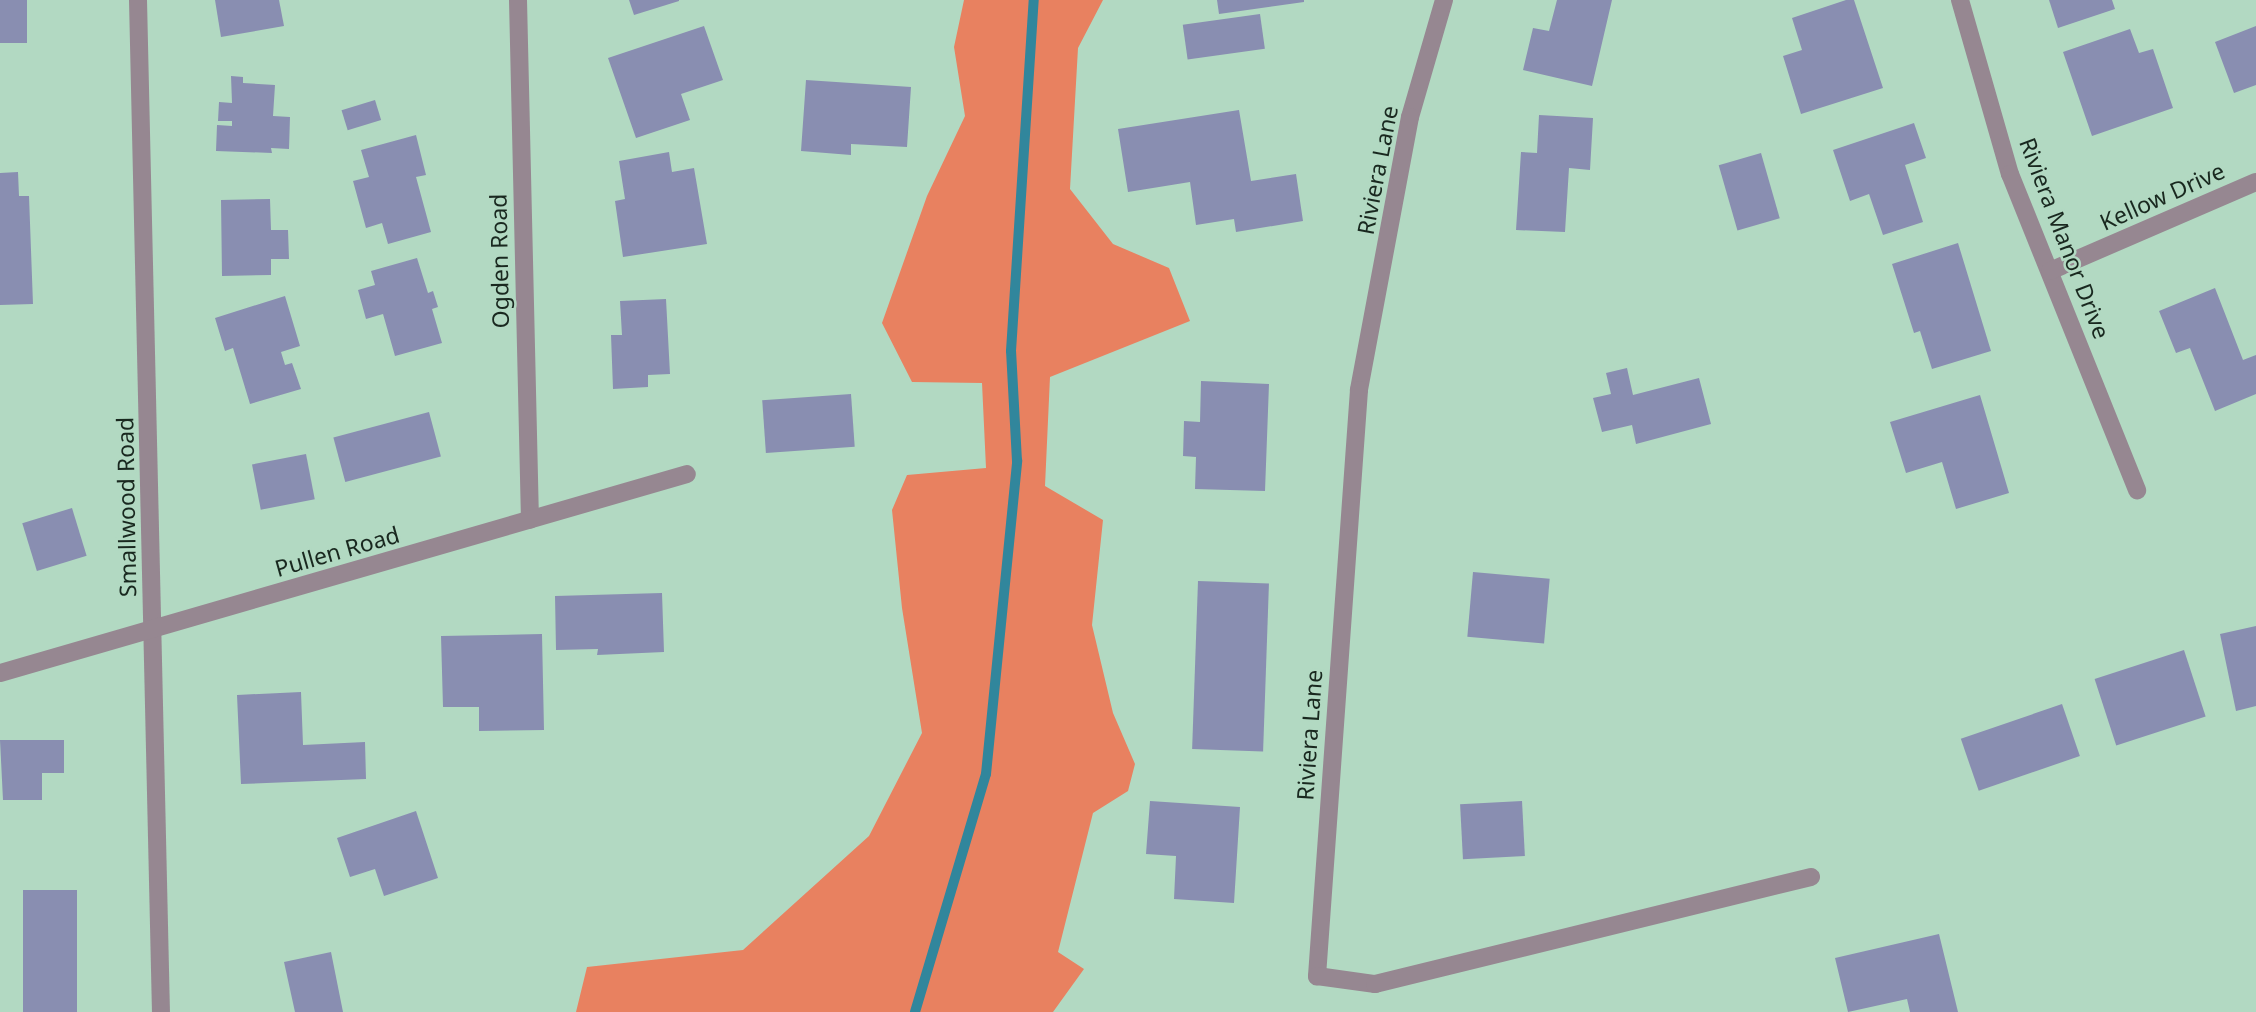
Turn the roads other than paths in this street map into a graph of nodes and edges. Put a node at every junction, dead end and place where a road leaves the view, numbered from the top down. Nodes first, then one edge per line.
1 (138, 0) edge
2 (518, 0) edge
3 (1444, 0) edge
4 (1960, 0) edge
5 (2256, 182) edge
6 (2050, 271) junction
7 (687, 474) dead end
8 (2137, 490) dead end
9 (530, 520) junction
10 (154, 630) junction
11 (0, 673) edge
12 (1811, 877) dead end
13 (161, 1012) edge

1 - 10 street, Smallwood Road
2 - 9 street, Ogden Road
3 - 12 street, Riviera Lane
4 - 6 street, Riviera Manor Drive
5 - 6 street, Kellow Drive
6 - 8 street, Riviera Manor Drive
7 - 9 street, Pullen Road
9 - 10 street, Pullen Road
10 - 11 street, Pullen Road
10 - 13 street, Smallwood Road

